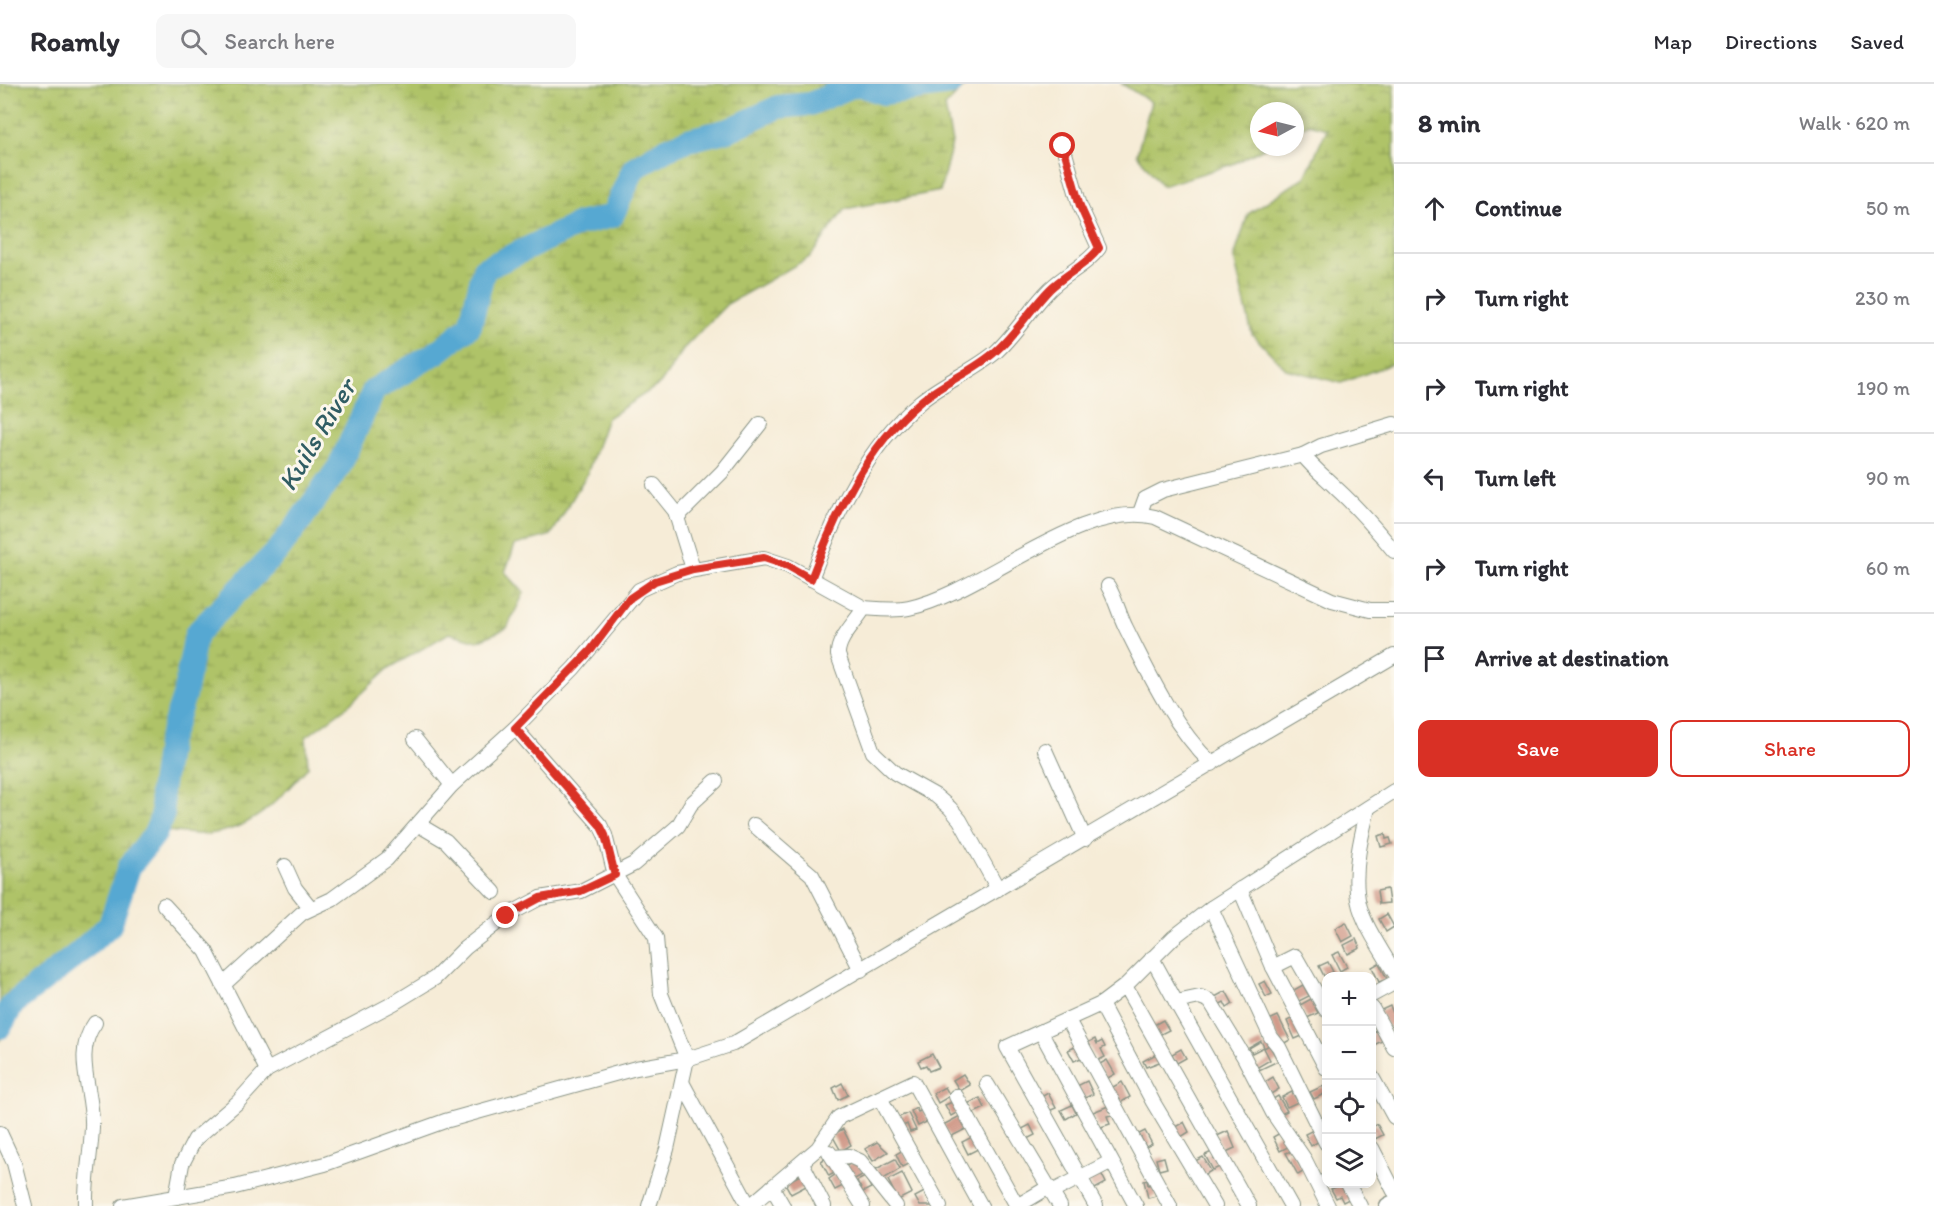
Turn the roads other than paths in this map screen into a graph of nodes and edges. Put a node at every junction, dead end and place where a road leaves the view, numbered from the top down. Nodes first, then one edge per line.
1 (1063, 146) dead end
2 (760, 424) dead end
3 (1394, 424) edge
4 (1303, 455) junction
5 (654, 485) dead end
6 (1140, 513) junction
7 (677, 517) junction
8 (1394, 550) edge
9 (693, 569) junction
10 (811, 579) junction
11 (1108, 586) dead end
12 (864, 608) junction
13 (1394, 610) edge
14 (1394, 656) edge
15 (515, 728) junction
16 (415, 739) dead end
17 (1046, 750) dead end
18 (1212, 764) junction
19 (716, 782) dead end
20 (452, 785) junction
21 (1394, 791) edge
22 (1368, 808) junction
23 (419, 825) junction
24 (754, 825) dead end
25 (1085, 839) junction
26 (285, 866) dead end
27 (615, 875) junction
28 (1240, 889) junction
29 (998, 890) junction
30 (494, 892) dead end
31 (164, 905) dead end
32 (310, 907) junction
33 (1211, 908) junction
34 (1152, 958) junction
35 (1273, 968) junction
36 (861, 970) junction
37 (1394, 972) edge
38 (1394, 983) edge
39 (223, 985) junction
40 (1125, 986) junction
41 (1376, 992) edge
42 (1176, 1002) junction
43 (1322, 1003) edge
44 (1101, 1004) junction
45 (1376, 1017) edge
46 (1068, 1020) junction
47 (95, 1023) dead end
48 (1041, 1032) junction
49 (1394, 1048) edge
50 (687, 1059) junction
51 (1322, 1060) edge
52 (267, 1070) junction
53 (1373, 1080) edge
54 (683, 1084) junction
55 (987, 1084) dead end
56 (956, 1096) dead end
57 (880, 1098) junction
58 (1394, 1117) edge
59 (0, 1133) edge
60 (1322, 1135) edge
61 (823, 1143) junction
62 (833, 1157) junction
63 (1376, 1157) edge
64 (1110, 1162) junction
65 (802, 1163) junction
66 (1080, 1177) junction
67 (772, 1187) junction
68 (1349, 1188) edge
69 (1051, 1189) junction
70 (1394, 1191) edge
71 (176, 1197) junction
72 (1394, 1203) edge
73 (25, 1206) edge
74 (86, 1206) edge
75 (123, 1206) edge
76 (649, 1206) edge
77 (750, 1206) edge
78 (783, 1206) edge
79 (824, 1206) edge
80 (863, 1206) edge
81 (896, 1206) edge
82 (940, 1206) edge
83 (981, 1206) edge
84 (1060, 1206) edge
85 (1096, 1206) edge
86 (1136, 1206) edge
87 (1170, 1206) edge
88 (1215, 1206) edge
89 (1249, 1206) edge
90 (1291, 1206) edge
91 (1328, 1206) edge
92 (1360, 1206) edge
93 (1389, 1206) edge

1 - 10 street
2 - 7 street
3 - 4 street
4 - 6 street
4 - 8 street
5 - 7 street
6 - 12 street
6 - 13 street
7 - 9 street
9 - 10 street
9 - 15 street
10 - 12 street
11 - 18 street
12 - 29 street
14 - 18 street
15 - 20 street
15 - 27 street
16 - 20 street
17 - 25 street
18 - 25 street
19 - 27 street
20 - 23 street
21 - 22 street
22 - 28 street
22 - 37 street
23 - 30 street
23 - 32 street
24 - 36 street
25 - 29 street
26 - 32 street
27 - 50 street
27 - 52 street
28 - 33 street
28 - 35 street
29 - 36 street
31 - 39 street
32 - 39 street
33 - 34 street
33 - 60 street
34 - 40 street
34 - 42 street
35 - 43 street
35 - 51 street
36 - 50 street
38 - 41 street
39 - 52 street
40 - 44 street
40 - 89 street
42 - 90 street
42 - 91 street
44 - 46 street
44 - 88 street
45 - 49 street
46 - 48 street
46 - 87 street
47 - 74 street
48 - 64 street
48 - 66 street
50 - 54 street
50 - 71 street
52 - 71 street
53 - 58 street
54 - 76 street
54 - 77 street
55 - 69 street
56 - 69 street
57 - 61 street
57 - 82 street
57 - 83 street
59 - 73 street
61 - 62 street
61 - 65 street
62 - 80 street
62 - 81 street
63 - 70 street
64 - 66 street
64 - 86 street
65 - 67 street
65 - 79 street
66 - 69 street
66 - 85 street
67 - 77 street
67 - 78 street
68 - 92 street
69 - 84 street
71 - 75 street
72 - 93 main road

